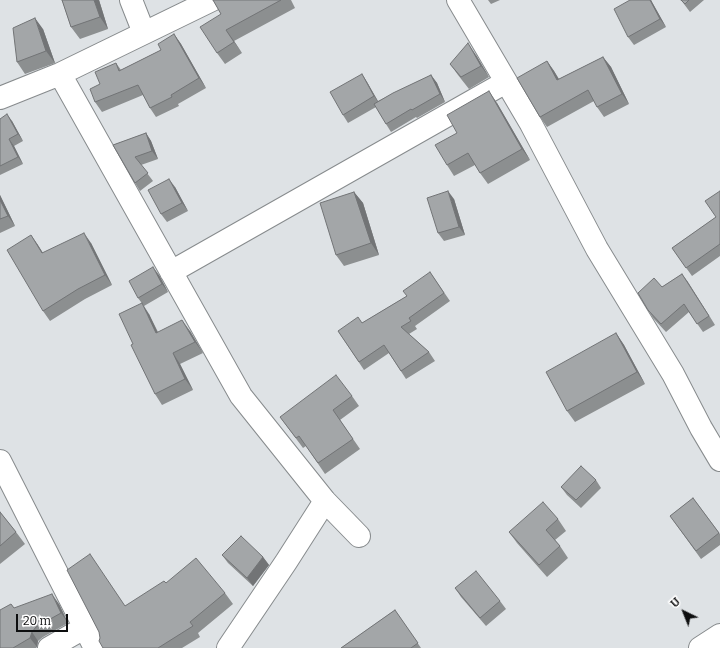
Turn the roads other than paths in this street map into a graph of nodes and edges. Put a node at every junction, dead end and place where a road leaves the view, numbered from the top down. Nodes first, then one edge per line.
1 (131, 0) edge
2 (212, 0) edge
3 (458, 0) edge
4 (144, 34) junction
5 (60, 74) junction
6 (506, 82) junction
7 (0, 98) edge
8 (171, 272) junction
9 (720, 460) edge
10 (0, 461) edge
11 (324, 500) junction
12 (359, 536) dead end
13 (84, 628) junction
14 (720, 635) edge
15 (49, 648) edge
16 (95, 648) edge
17 (228, 648) edge
18 (700, 648) edge

1 - 4 street
2 - 4 street
3 - 6 street
4 - 5 street
5 - 7 street
5 - 8 street
6 - 8 street
6 - 9 street
8 - 11 street
10 - 13 street
11 - 12 street
11 - 17 street
13 - 15 street
13 - 16 street
14 - 18 street

